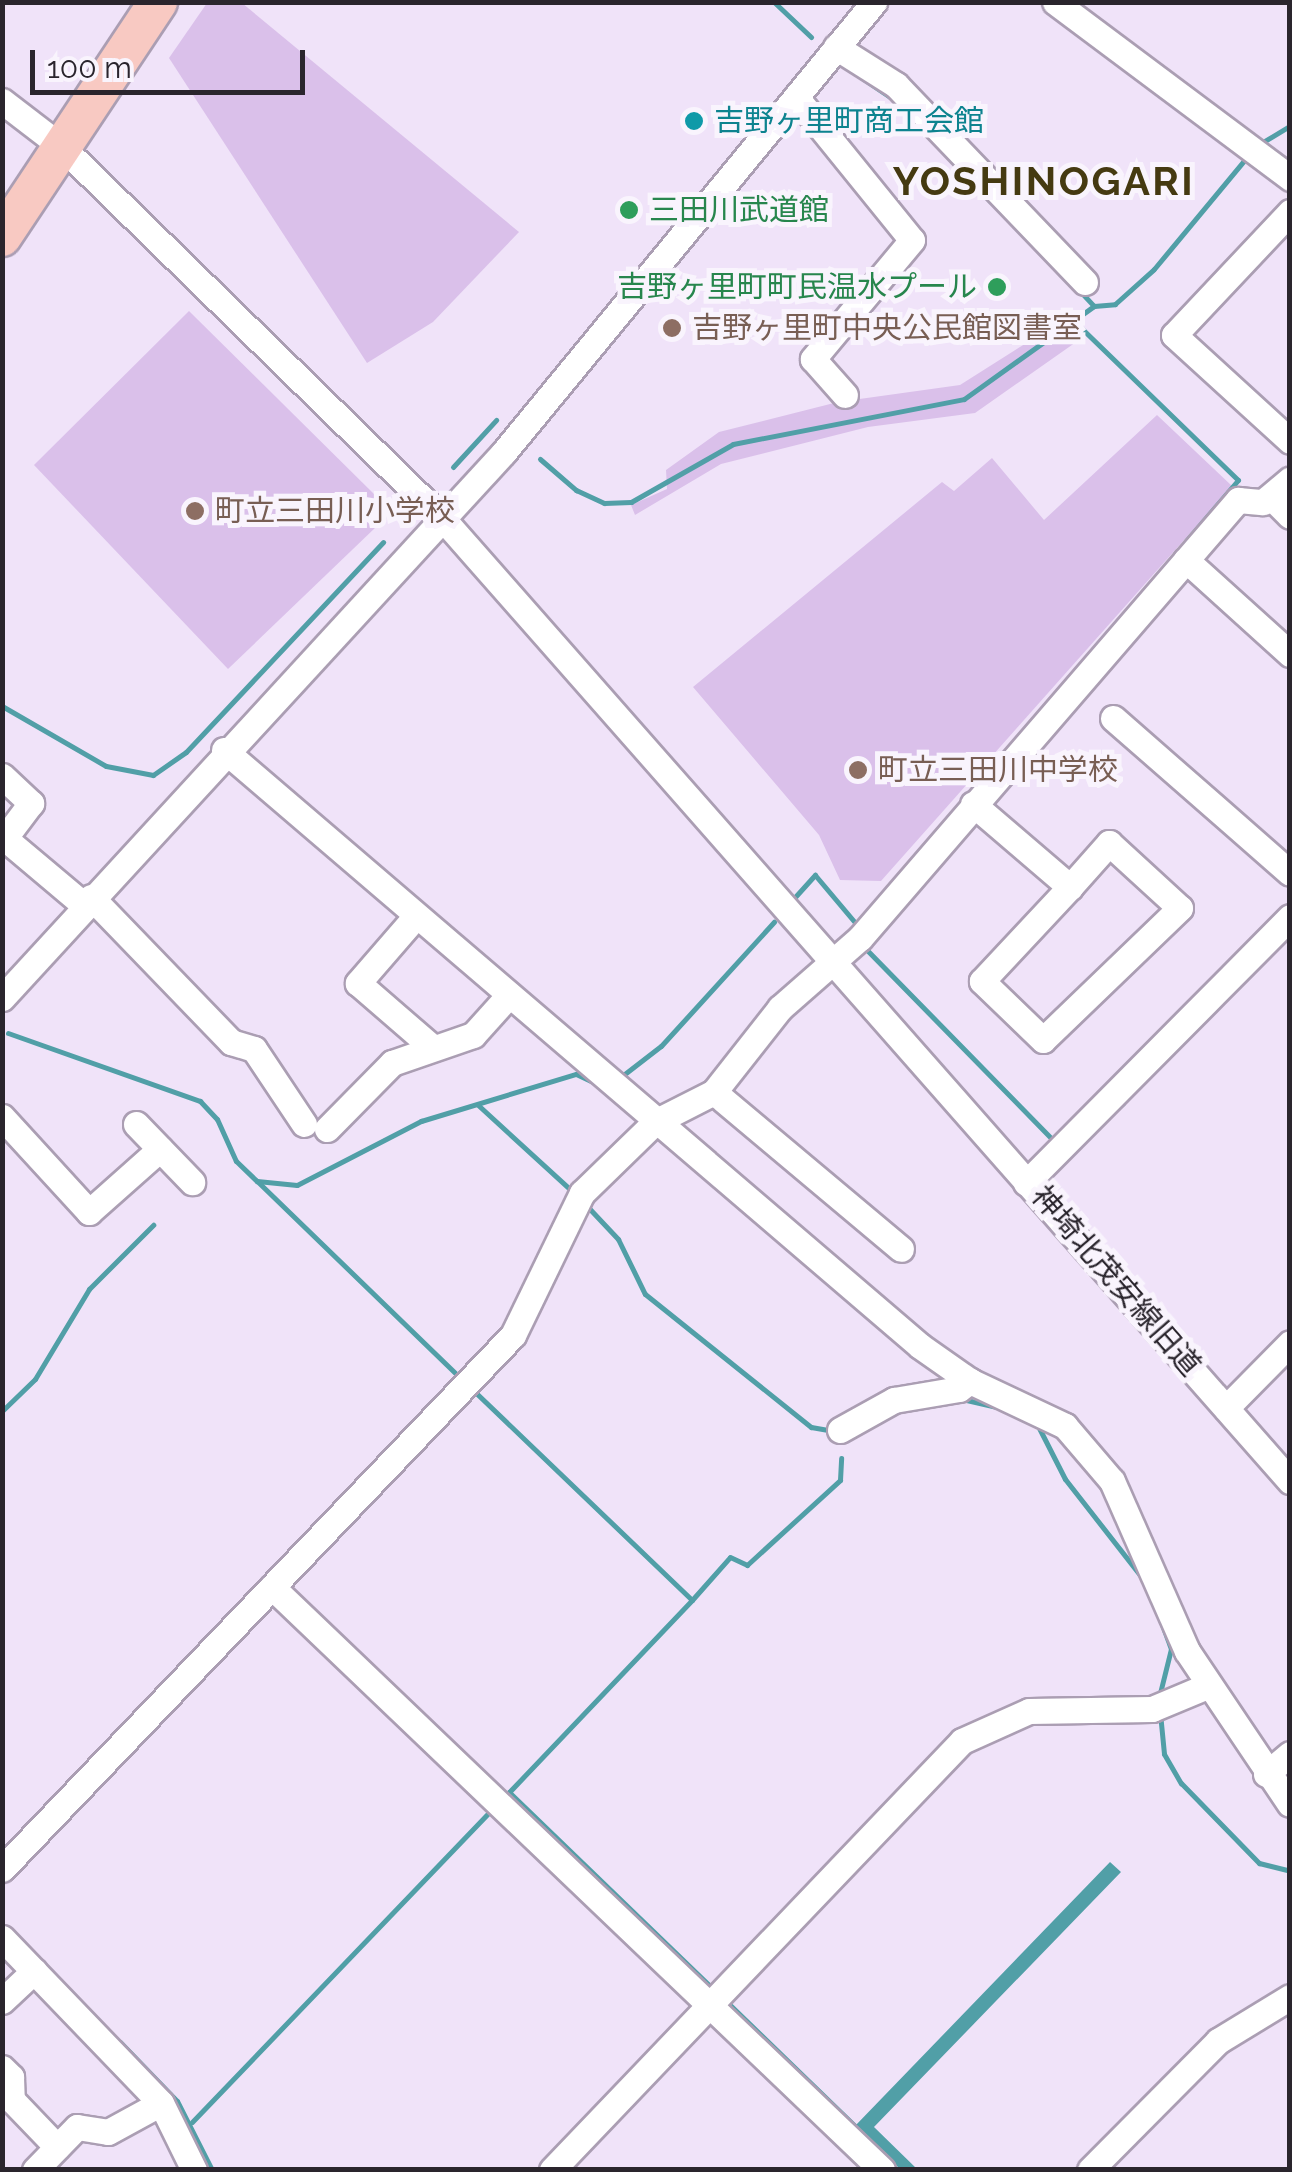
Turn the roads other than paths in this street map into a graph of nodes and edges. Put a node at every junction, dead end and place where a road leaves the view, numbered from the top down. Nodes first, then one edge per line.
1 (158, 2) edge
2 (874, 2) edge
3 (1054, 2) edge
4 (836, 47) junction
5 (796, 97) junction
6 (2, 101) edge
7 (62, 147) junction
8 (1290, 178) edge
9 (1290, 212) edge
10 (2, 237) edge
11 (1084, 282) dead end
12 (845, 395) dead end
13 (1290, 441) edge
14 (1284, 498) edge
15 (443, 519) junction
16 (1186, 560) junction
17 (1290, 654) edge
18 (1113, 718) dead end
19 (224, 750) junction
20 (2, 776) edge
21 (973, 804) junction
22 (5, 836) edge
23 (1290, 873) edge
24 (1070, 886) junction
25 (88, 901) junction
26 (416, 916) junction
27 (1290, 916) edge
28 (833, 962) junction
29 (3, 995) edge
30 (508, 995) junction
31 (433, 1048) junction
32 (714, 1092) junction
33 (2, 1117) edge
34 (656, 1122) junction
35 (136, 1124) dead end
36 (160, 1148) junction
37 (192, 1182) dead end
38 (1026, 1182) junction
39 (901, 1249) dead end
40 (1290, 1343) edge
41 (970, 1381) junction
42 (1226, 1408) junction
43 (840, 1430) dead end
44 (1290, 1481) edge
45 (272, 1587) junction
46 (1207, 1686) junction
47 (1290, 1754) edge
48 (1266, 1774) junction
49 (1290, 1804) edge
50 (2, 1868) edge
51 (2, 1938) edge
52 (34, 1971) junction
53 (1290, 1997) edge
54 (2, 2001) edge
55 (710, 2005) junction
56 (2, 2068) edge
57 (160, 2103) junction
58 (57, 2147) junction
59 (35, 2170) edge
60 (194, 2170) edge
61 (552, 2170) edge
62 (882, 2170) edge
63 (1090, 2170) edge

1 - 7 highway
2 - 4 street
3 - 8 street
4 - 5 street
4 - 11 street
5 - 12 street
5 - 15 street
6 - 7 street
7 - 10 highway
7 - 15 street
9 - 13 street
14 - 16 street
15 - 19 street
15 - 28 street
16 - 17 street
16 - 21 street
18 - 23 street
19 - 25 street
19 - 26 street
20 - 22 street
21 - 24 street
21 - 28 street
22 - 25 street
24 - 24 street
25 - 29 street
25 - 31 street
26 - 30 street
26 - 31 street
27 - 38 street, 神埼北茂安線旧道
28 - 32 street
28 - 38 street
30 - 31 street
30 - 34 street
32 - 34 street
32 - 39 street
33 - 36 street
34 - 41 street
34 - 45 street
35 - 36 street
36 - 37 street
38 - 42 street, 神埼北茂安線旧道
40 - 42 street
41 - 43 street
41 - 46 street
42 - 44 street, 神埼北茂安線旧道
45 - 50 street
45 - 55 street
46 - 48 street
46 - 55 street
47 - 48 street
48 - 49 street
51 - 52 street
52 - 54 street
52 - 57 street
53 - 63 street
55 - 61 street
55 - 62 street
56 - 58 street
57 - 58 street
57 - 60 street
58 - 59 street

